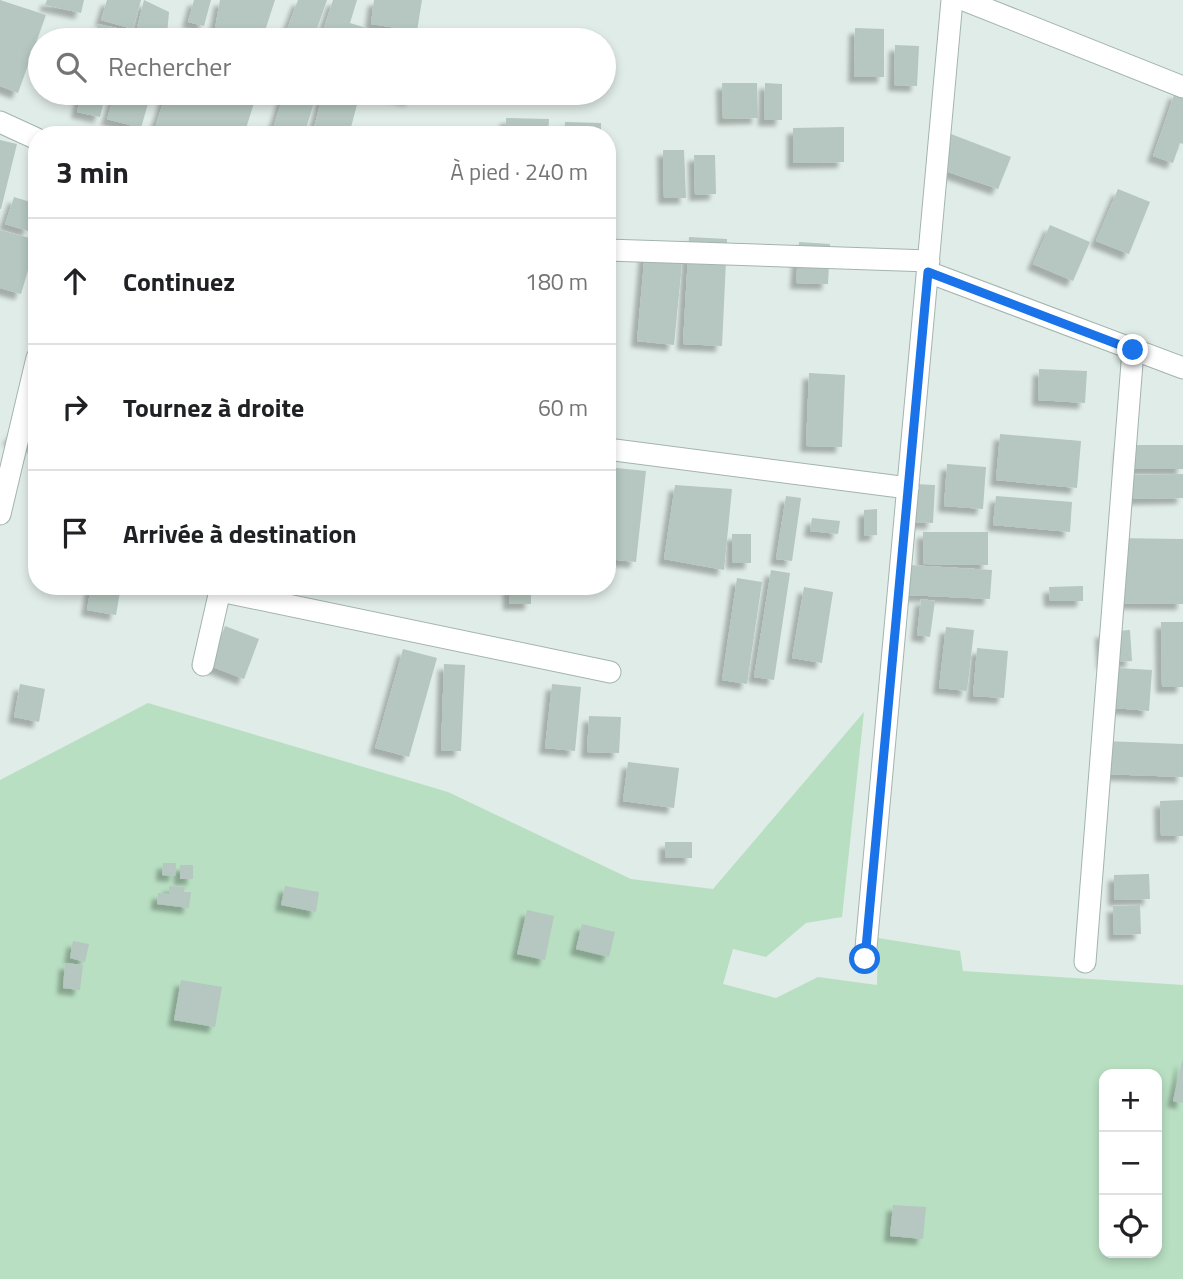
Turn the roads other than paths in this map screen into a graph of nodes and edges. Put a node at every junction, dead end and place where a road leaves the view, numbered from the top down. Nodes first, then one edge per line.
1 (952, 0) edge
2 (964, 0) edge
3 (1183, 87) edge
4 (0, 122) edge
5 (28, 135) edge
6 (616, 250) edge
7 (928, 266) junction
8 (1133, 350) junction
9 (1183, 368) edge
10 (28, 396) edge
11 (616, 450) edge
12 (908, 488) junction
13 (0, 514) edge
14 (219, 595) edge
15 (249, 595) edge
16 (204, 665) dead end
17 (610, 671) dead end
18 (865, 959) dead end
19 (1085, 962) dead end

1 - 7 street
2 - 3 street
4 - 5 street
6 - 7 street
7 - 8 street
7 - 12 street
8 - 9 street
8 - 19 street
10 - 13 street
11 - 12 street
12 - 18 street
14 - 16 street
15 - 17 street

